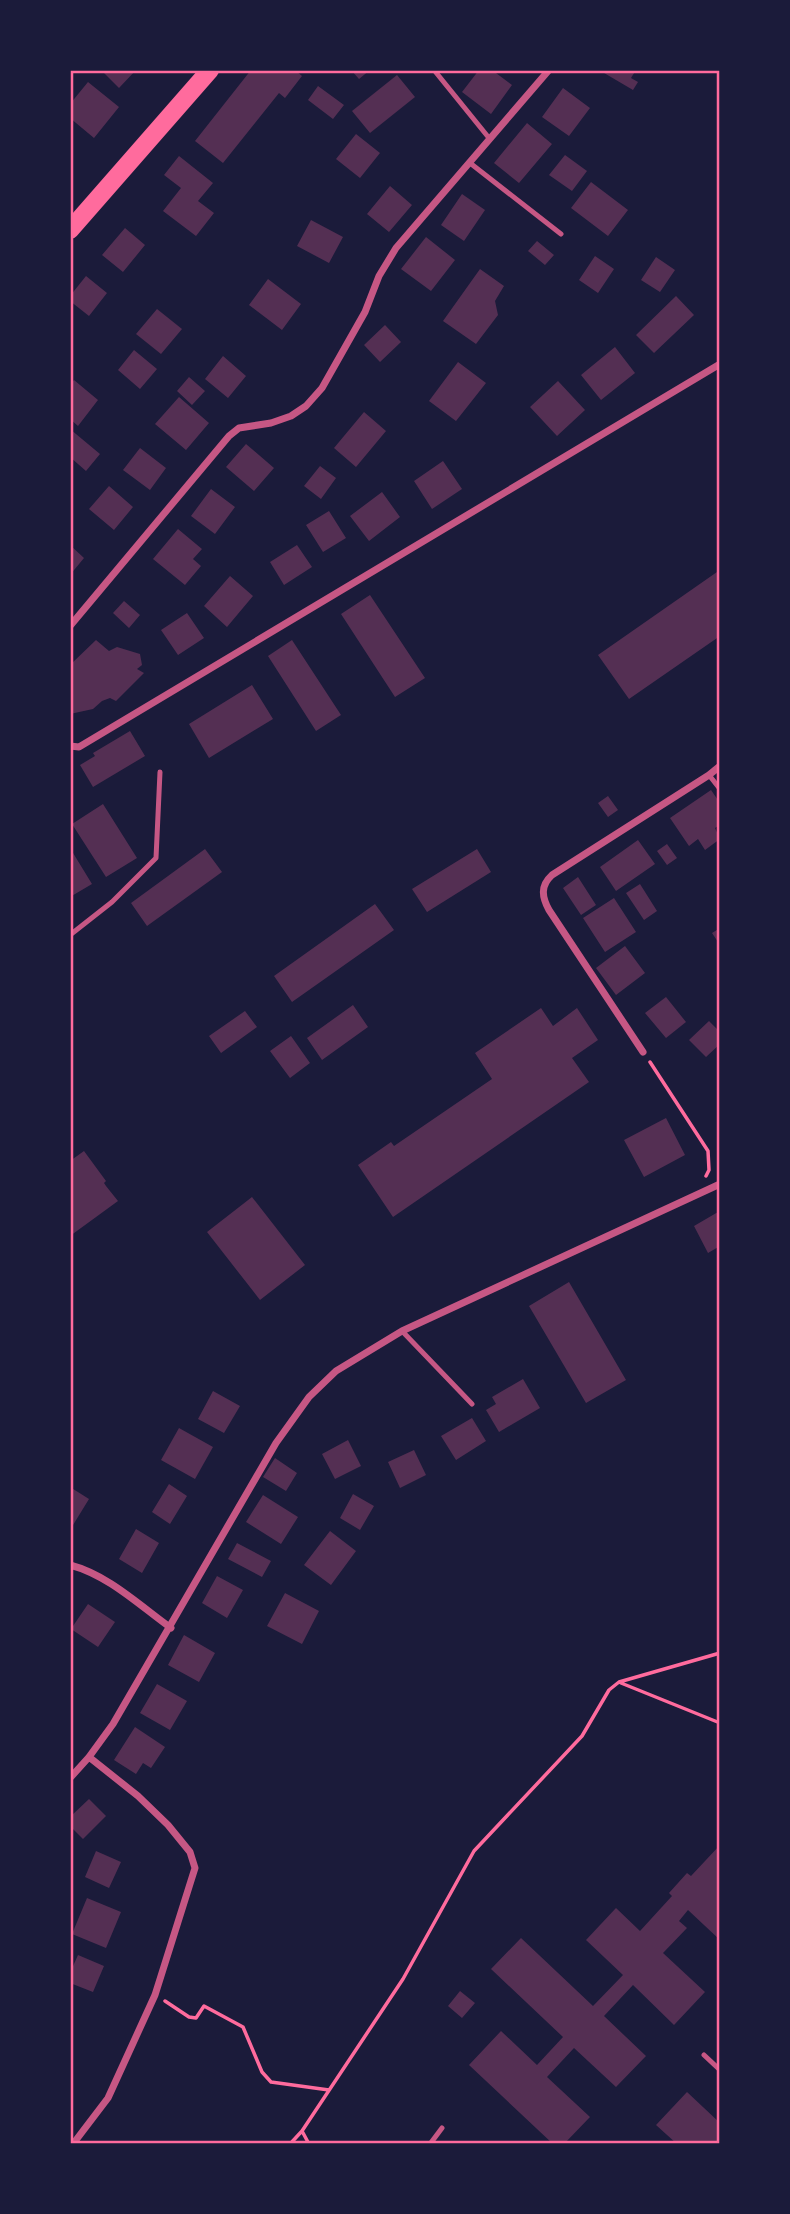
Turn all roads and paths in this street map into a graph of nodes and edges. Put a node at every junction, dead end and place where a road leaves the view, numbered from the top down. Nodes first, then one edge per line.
1 (210, 70) edge
2 (434, 70) edge
3 (549, 70) edge
4 (489, 138) junction
5 (470, 163) junction
6 (70, 230) edge
7 (561, 234) dead end
8 (720, 364) edge
9 (70, 626) edge
10 (70, 746) edge
11 (720, 765) edge
12 (160, 772) dead end
13 (709, 775) junction
14 (720, 789) edge
15 (70, 934) edge
16 (643, 1052) joint
17 (720, 1184) edge
18 (695, 1195) junction
19 (402, 1331) junction
20 (472, 1404) dead end
21 (70, 1565) edge
22 (171, 1628) junction
23 (720, 1653) edge
24 (619, 1682) junction
25 (720, 1723) edge
26 (89, 1757) junction
27 (70, 1778) edge
28 (155, 1995) junction
29 (704, 2055) dead end
30 (720, 2070) edge
31 (329, 2090) junction
32 (442, 2127) dead end
33 (302, 2131) junction
34 (73, 2144) edge
35 (290, 2144) edge
36 (309, 2144) edge
37 (430, 2144) edge

1 - 6 main road
2 - 4 lane
3 - 4 street
4 - 5 street
5 - 7 lane
5 - 9 street
8 - 10 street
11 - 13 street
12 - 15 lane
13 - 14 lane
13 - 16 street
16 - 18 path
17 - 18 street
18 - 19 street
19 - 20 lane
19 - 22 street
21 - 22 street
22 - 26 street
23 - 24 path
24 - 25 path
24 - 31 path
26 - 27 street
26 - 28 street
28 - 31 path
28 - 34 street
29 - 30 lane
31 - 33 path
32 - 37 lane
33 - 35 path
33 - 36 path

